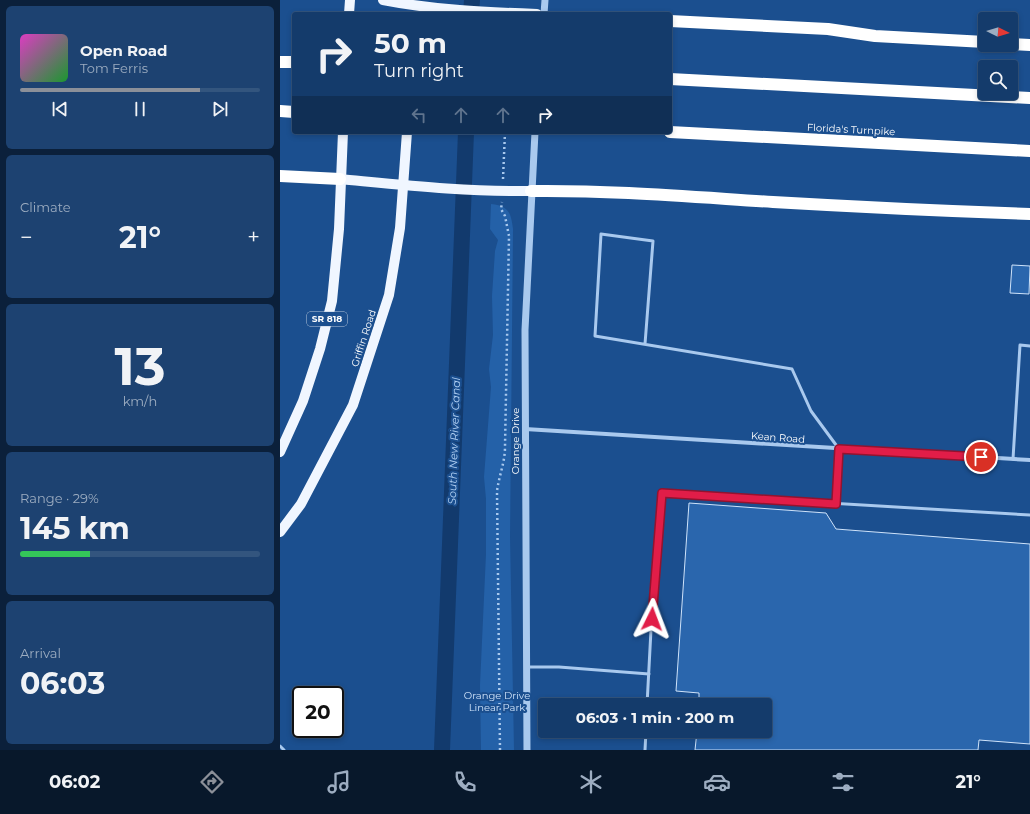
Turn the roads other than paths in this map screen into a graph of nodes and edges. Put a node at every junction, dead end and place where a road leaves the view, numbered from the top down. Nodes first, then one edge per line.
1 (350, 0) edge
2 (384, 0) edge
3 (544, 0) edge
4 (414, 7) edge
5 (349, 12) edge
6 (488, 12) edge
7 (544, 12) edge
8 (672, 21) edge
9 (978, 42) edge
10 (1018, 44) edge
11 (1030, 45) edge
12 (280, 62) edge
13 (292, 62) edge
14 (672, 79) edge
15 (1030, 98) edge
16 (672, 132) edge
17 (343, 134) edge
18 (407, 134) edge
19 (535, 134) edge
20 (1030, 151) edge
21 (280, 176) edge
22 (340, 179) junction
23 (403, 185) junction
24 (531, 191) junction
25 (1030, 214) edge
26 (645, 344) junction
27 (1030, 346) edge
28 (524, 429) junction
29 (839, 449) junction
30 (280, 452) edge
31 (1013, 459) junction
32 (1030, 460) edge
33 (836, 504) junction
34 (1030, 515) edge
35 (280, 532) edge
36 (526, 667) junction
37 (649, 674) junction
38 (647, 698) edge
39 (646, 738) edge
40 (280, 746) edge
41 (284, 750) edge
42 (526, 750) edge
43 (645, 750) edge

1 - 5 main road
2 - 4 main road
3 - 7 street
4 - 6 main road
8 - 9 highway
10 - 11 highway
12 - 13 highway
14 - 15 highway
16 - 20 highway, Florida's Turnpike
17 - 22 main road, SR 818
18 - 23 main road, Griffin Road
19 - 24 street, Orange Drive
21 - 22 highway
22 - 23 main road
22 - 30 main road, SR 818
23 - 24 main road
23 - 35 main road, Griffin Road
24 - 25 highway
24 - 28 street, Orange Drive
26 - 26 lane
26 - 29 lane
27 - 31 lane
28 - 29 street, Kean Road
28 - 36 street, Orange Drive
29 - 31 street, Kean Road
29 - 33 lane
31 - 32 street, Kean Road
33 - 34 lane
33 - 37 lane
36 - 37 lane
36 - 42 street, Orange Drive
37 - 38 lane
39 - 43 lane
40 - 41 lane

